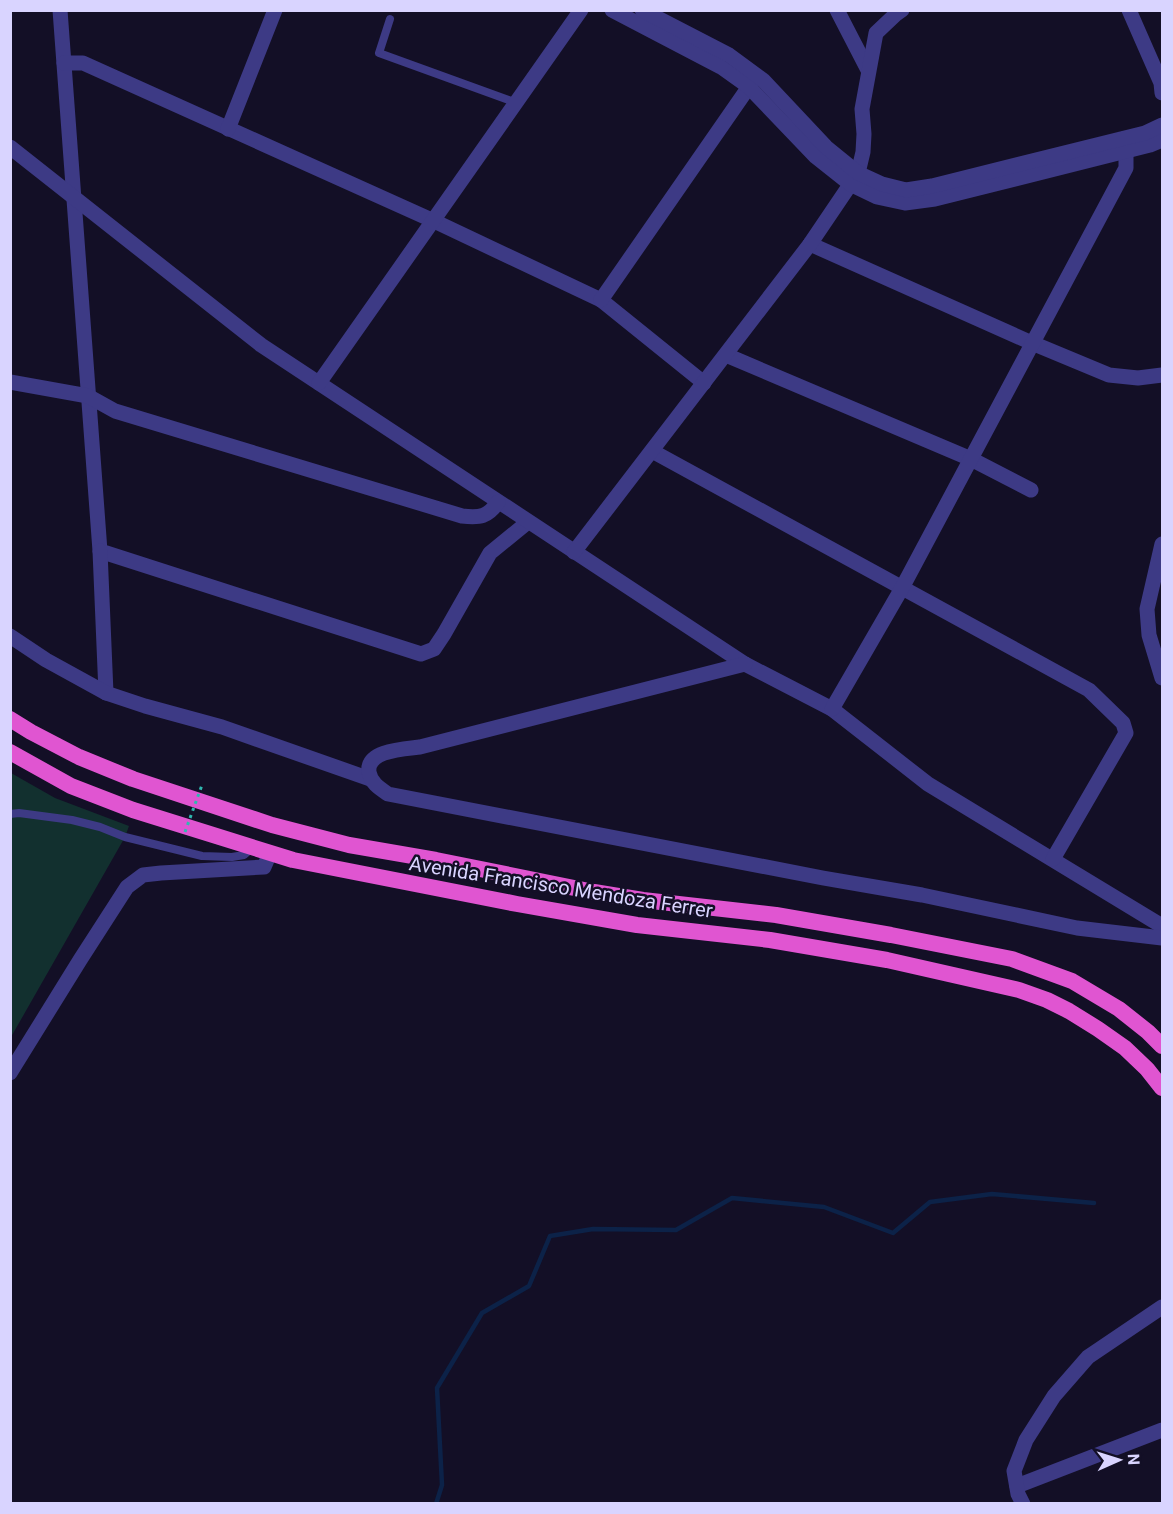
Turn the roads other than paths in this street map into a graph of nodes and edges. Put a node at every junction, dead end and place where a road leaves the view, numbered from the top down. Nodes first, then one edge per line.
1 (60, 10) edge
2 (275, 10) edge
3 (582, 10) edge
4 (612, 10) edge
5 (642, 10) edge
6 (837, 10) edge
7 (902, 10) edge
8 (1129, 10) edge
9 (390, 19) dead end
10 (64, 63) junction
11 (868, 70) junction
12 (753, 81) junction
13 (1162, 93) edge
14 (517, 103) junction
15 (1162, 125) edge
16 (228, 129) junction
17 (1162, 140) edge
18 (1125, 144) junction
19 (10, 147) edge
20 (854, 179) junction
21 (74, 197) junction
22 (434, 221) junction
23 (810, 244) junction
24 (602, 300) junction
25 (1032, 343) junction
26 (726, 355) junction
27 (1162, 375) edge
28 (10, 382) edge
29 (319, 383) junction
30 (704, 383) junction
31 (88, 396) junction
32 (652, 451) junction
33 (971, 459) junction
34 (1031, 490) dead end
35 (498, 501) junction
36 (528, 522) junction
37 (1162, 544) edge
38 (100, 551) junction
39 (574, 552) junction
40 (902, 588) junction
41 (10, 636) edge
42 (745, 664) junction
43 (1162, 678) edge
44 (106, 693) junction
45 (832, 709) junction
46 (10, 719) edge
47 (10, 752) edge
48 (370, 779) junction
49 (10, 814) edge
50 (273, 825) junction
51 (252, 848) junction
52 (270, 853) junction
53 (1053, 859) junction
54 (1162, 926) edge
55 (891, 935) junction
56 (1162, 938) edge
57 (887, 960) junction
58 (1162, 1047) edge
59 (10, 1073) edge
60 (1162, 1088) edge
61 (1162, 1307) edge
62 (1162, 1430) edge
63 (1017, 1486) junction
64 (1023, 1503) edge

1 - 10 street
2 - 16 street
3 - 14 street
4 - 12 street
5 - 12 street
6 - 11 street
7 - 11 street
8 - 13 street
9 - 14 lane
10 - 16 street
10 - 21 street
11 - 20 street
12 - 20 street
12 - 24 street
14 - 22 street
15 - 18 street
16 - 22 street
17 - 18 street
18 - 20 street
18 - 25 street
19 - 21 street
20 - 23 street
21 - 29 street
21 - 31 street
22 - 24 street
22 - 29 street
23 - 25 street
23 - 26 street
24 - 30 street
25 - 27 street
25 - 33 street
26 - 30 street
26 - 33 street
28 - 31 street
29 - 35 street
30 - 32 street
31 - 35 street
31 - 38 street
32 - 39 street
32 - 40 street
33 - 34 street
33 - 40 street
35 - 36 street
36 - 38 street
36 - 39 street
37 - 43 street
38 - 44 street
39 - 42 street
40 - 45 street
40 - 53 street
41 - 44 street
42 - 45 street
42 - 48 street
44 - 48 street
45 - 53 street
46 - 50 highway, Avenida Francisco Mendoza Ferrer
47 - 51 highway, Avenida Francisco Mendoza Ferrer
48 - 56 street
49 - 51 lane
50 - 52 highway
50 - 55 highway, Avenida Francisco Mendoza Ferrer
51 - 52 highway, Avenida Francisco Mendoza Ferrer
52 - 57 highway, Avenida Francisco Mendoza Ferrer
52 - 59 street
53 - 54 street
55 - 57 highway
55 - 58 highway, Avenida Francisco Mendoza Ferrer
57 - 60 highway, Avenida Francisco Mendoza Ferrer
61 - 63 street
62 - 63 street
63 - 64 street

